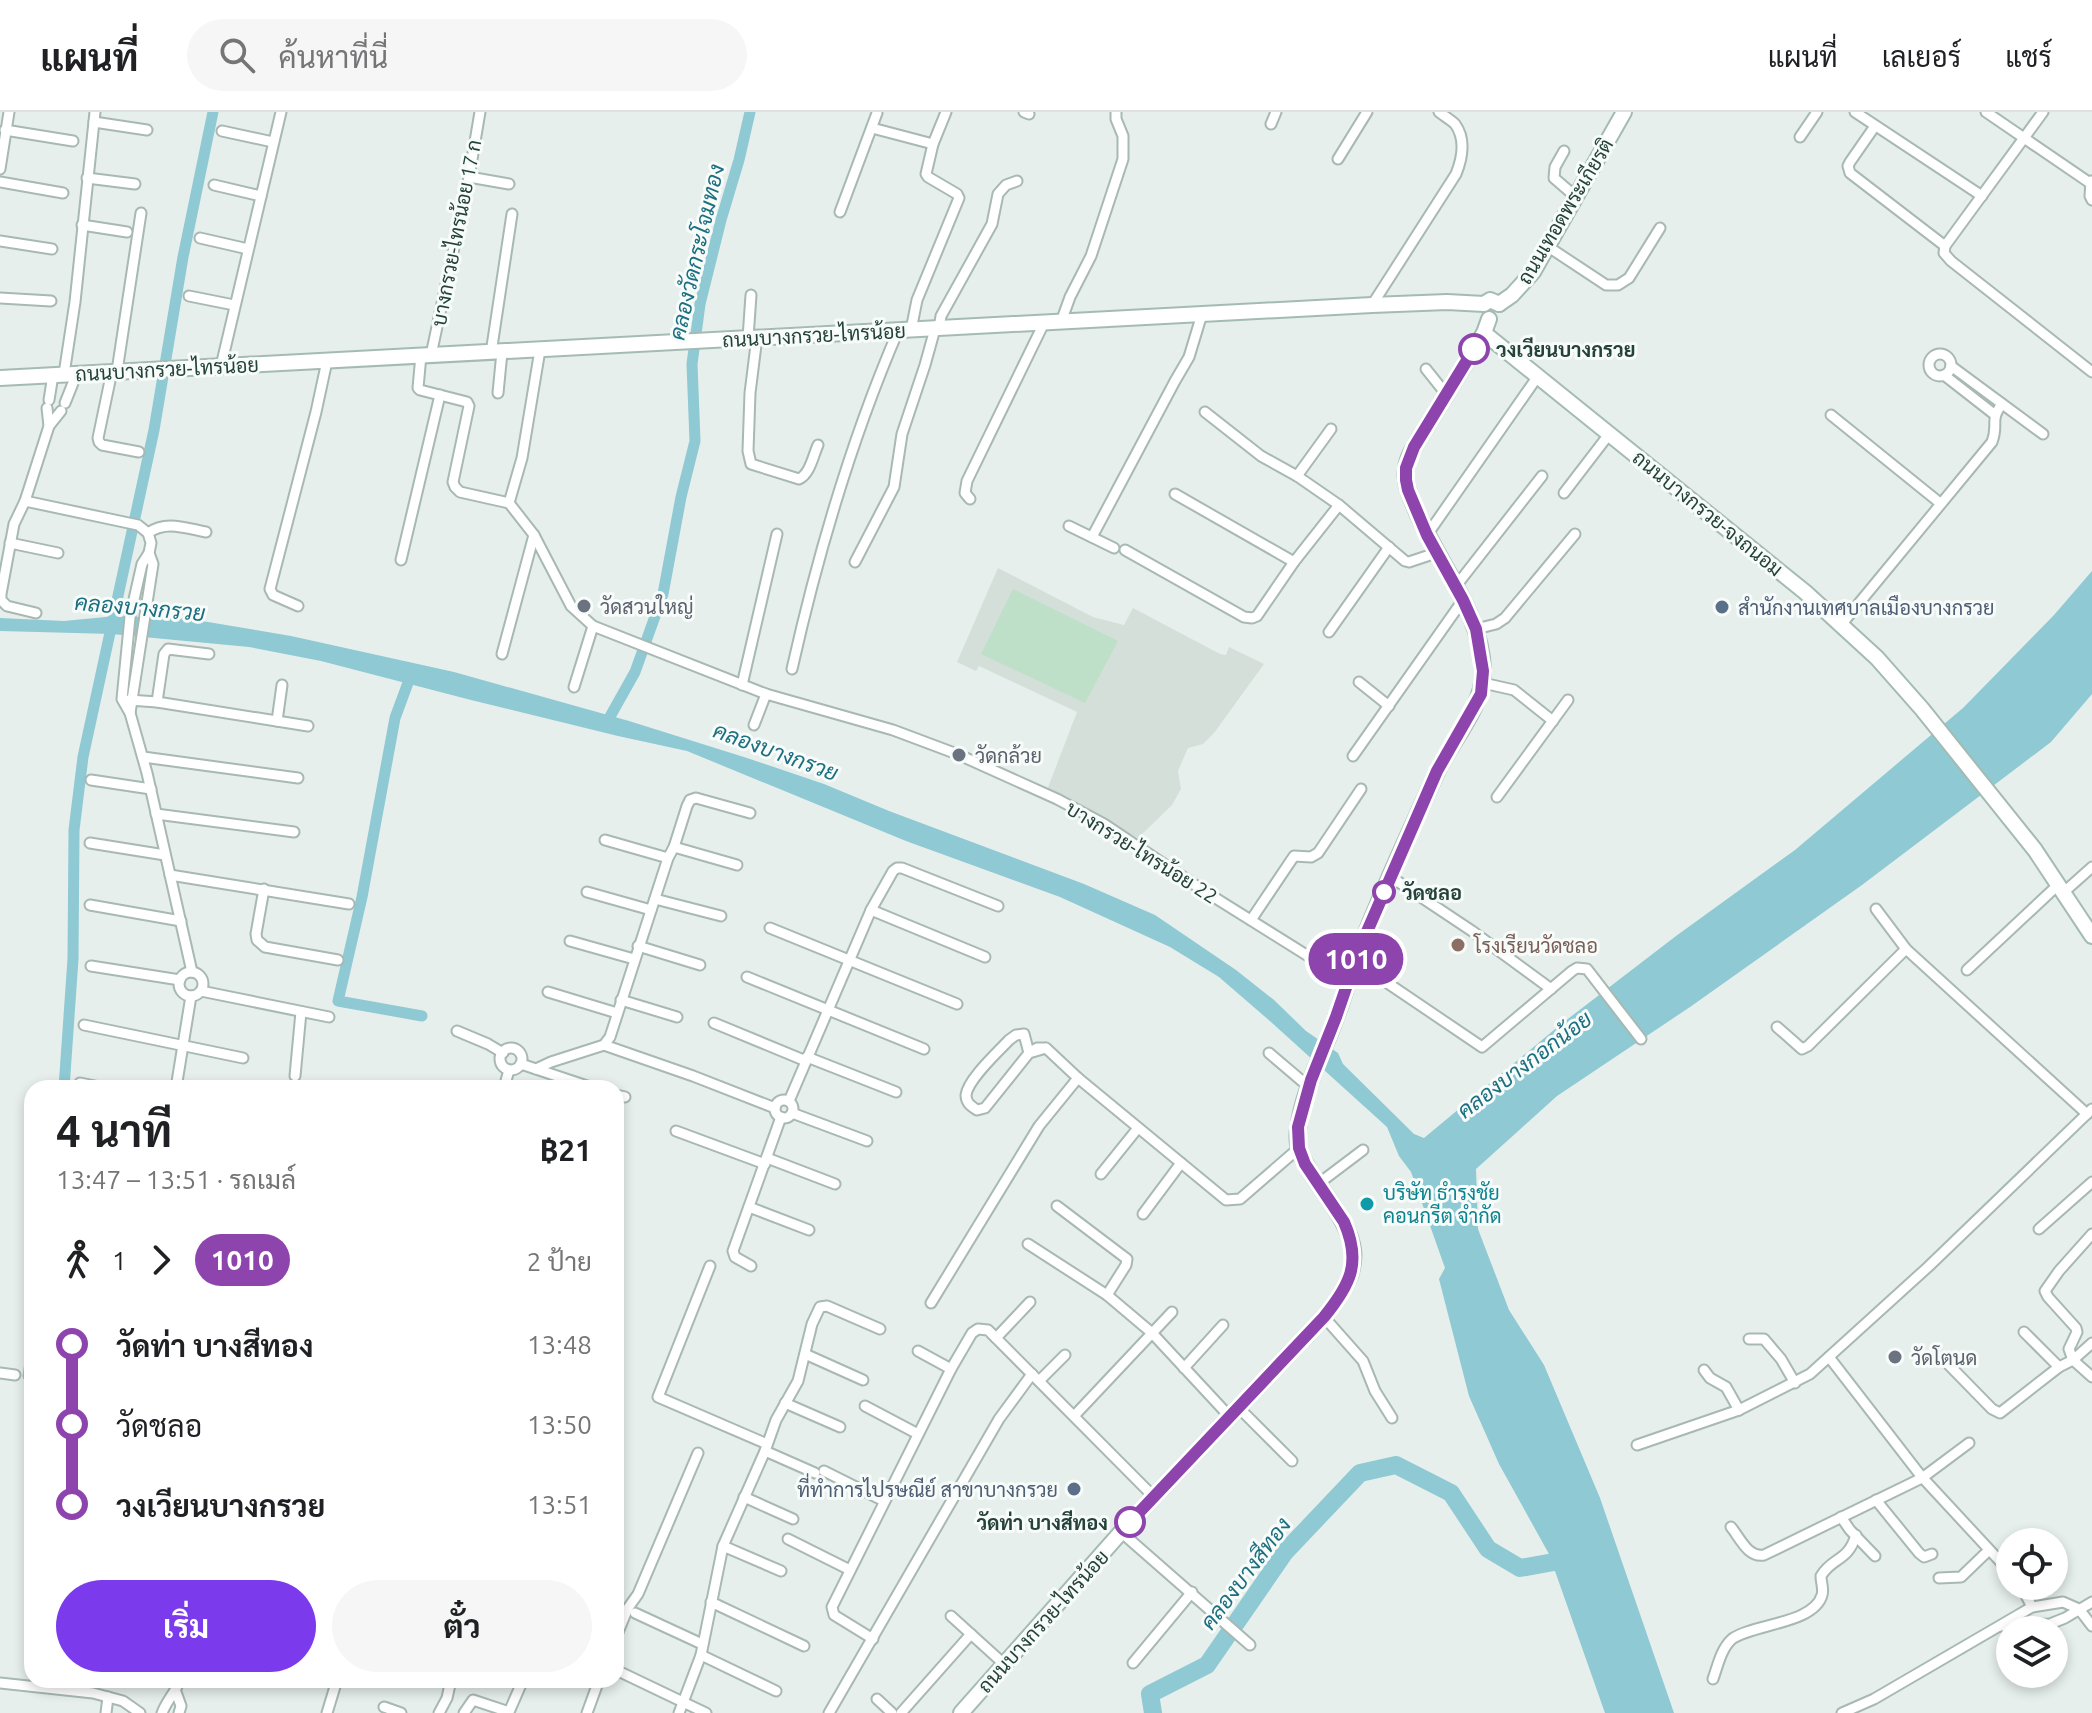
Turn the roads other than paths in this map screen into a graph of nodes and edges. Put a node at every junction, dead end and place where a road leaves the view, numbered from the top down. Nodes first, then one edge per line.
1 (281, 112) edge
2 (480, 112) edge
3 (946, 112) edge
4 (1116, 112) edge
5 (1276, 112) edge
6 (1367, 112) edge
7 (1439, 112) edge
8 (1624, 112) edge
9 (1817, 112) edge
10 (1855, 112) edge
11 (1986, 112) edge
12 (2043, 112) edge
13 (877, 113) edge
14 (94, 117) edge
15 (5, 120) edge
16 (1271, 124) dead end
17 (1875, 126) junction
18 (872, 128) junction
19 (147, 130) dead end
20 (222, 131) dead end
21 (1800, 137) dead end
22 (2025, 138) junction
23 (73, 141) dead end
24 (273, 142) junction
25 (933, 144) junction
26 (1564, 151) dead end
27 (1338, 159) dead end
28 (0, 169) edge
29 (469, 177) junction
30 (87, 178) junction
31 (1017, 181) dead end
32 (0, 182) edge
33 (2091, 182) edge
34 (135, 184) dead end
35 (509, 184) dead end
36 (214, 185) dead end
37 (63, 193) dead end
38 (261, 196) junction
39 (1982, 196) junction
40 (1576, 197) junction
41 (2092, 200) edge
42 (840, 212) dead end
43 (141, 213) dead end
44 (512, 214) dead end
45 (82, 225) junction
46 (1660, 228) dead end
47 (127, 232) dead end
48 (200, 238) dead end
49 (0, 241) edge
50 (1547, 246) junction
51 (1945, 246) junction
52 (52, 249) dead end
53 (248, 249) junction
54 (1517, 291) junction
55 (751, 295) dead end
56 (189, 296) dead end
57 (0, 298) edge
58 (51, 301) dead end
59 (1458, 302) junction
60 (234, 305) junction
61 (1372, 305) junction
62 (1202, 314) junction
63 (1489, 315) junction
64 (1061, 322) junction
65 (1044, 323) junction
66 (937, 328) junction
67 (904, 330) junction
68 (753, 337) junction
69 (540, 350) junction
70 (497, 352) junction
71 (426, 355) junction
72 (327, 361) junction
73 (221, 366) junction
74 (1951, 366) junction
75 (1426, 369) dead end
76 (115, 371) junction
77 (2092, 372) edge
78 (65, 374) junction
79 (1944, 375) junction
80 (1538, 376) junction
81 (0, 378) edge
82 (498, 393) dead end
83 (1446, 394) junction
84 (440, 395) junction
85 (2002, 404) junction
86 (1205, 412) dead end
87 (1994, 414) junction
88 (1831, 415) dead end
89 (49, 426) junction
90 (1331, 429) dead end
91 (1610, 433) junction
92 (2043, 434) dead end
93 (818, 445) dead end
94 (139, 452) dead end
95 (1297, 476) junction
96 (1542, 476) dead end
97 (1564, 493) dead end
98 (1175, 494) dead end
99 (970, 499) dead end
100 (25, 501) junction
101 (509, 503) junction
102 (1940, 503) junction
103 (1339, 505) junction
104 (1069, 526) dead end
105 (206, 532) dead end
106 (148, 533) junction
107 (777, 534) dead end
108 (1575, 534) dead end
109 (534, 535) junction
110 (1427, 535) junction
111 (1092, 537) junction
112 (10, 543) junction
113 (1389, 547) junction
114 (1114, 548) dead end
115 (1125, 550) dead end
116 (58, 553) dead end
117 (149, 553) junction
118 (1436, 553) junction
119 (401, 560) dead end
120 (855, 562) dead end
121 (1294, 562) junction
122 (1456, 586) junction
123 (1463, 600) junction
124 (298, 606) dead end
125 (36, 613) dead end
126 (1841, 625) junction
127 (593, 626) junction
128 (1476, 629) junction
129 (1329, 632) dead end
130 (209, 654) dead end
131 (502, 654) dead end
132 (792, 669) dead end
133 (1359, 682) dead end
134 (1483, 683) junction
135 (282, 685) dead end
136 (742, 685) junction
137 (574, 687) dead end
138 (766, 694) junction
139 (122, 699) junction
140 (133, 700) junction
141 (1568, 700) dead end
142 (157, 702) junction
143 (1389, 706) junction
144 (130, 713) junction
145 (277, 721) junction
146 (1553, 721) junction
147 (754, 725) dead end
148 (308, 726) dead end
149 (1353, 756) dead end
150 (143, 757) junction
151 (298, 778) dead end
152 (91, 780) dead end
153 (151, 789) junction
154 (1361, 789) dead end
155 (1497, 797) dead end
156 (750, 813) dead end
157 (156, 814) junction
158 (294, 832) dead end
159 (605, 840) dead end
160 (90, 843) dead end
161 (674, 847) junction
162 (165, 855) junction
163 (668, 858) junction
164 (737, 865) dead end
165 (2092, 867) edge
166 (170, 875) junction
167 (1391, 877) junction
168 (2061, 888) junction
169 (264, 889) junction
170 (587, 892) dead end
171 (655, 899) junction
172 (349, 904) dead end
173 (90, 905) dead end
174 (998, 906) dead end
175 (1876, 909) dead end
176 (651, 910) junction
177 (871, 910) junction
178 (721, 916) dead end
179 (1251, 920) junction
180 (181, 921) junction
181 (770, 928) dead end
182 (2092, 936) edge
183 (570, 941) dead end
184 (638, 946) junction
185 (1906, 949) junction
186 (985, 957) dead end
187 (634, 959) junction
188 (338, 960) dead end
189 (850, 960) junction
190 (1355, 961) junction
191 (700, 965) dead end
192 (91, 966) dead end
193 (1967, 970) dead end
194 (192, 972) junction
195 (747, 977) dead end
196 (180, 980) junction
197 (1348, 981) junction
198 (1551, 989) junction
199 (548, 992) dead end
200 (196, 993) junction
201 (621, 1000) junction
202 (957, 1004) dead end
203 (828, 1011) junction
204 (301, 1012) junction
205 (617, 1013) junction
206 (329, 1017) dead end
207 (677, 1017) dead end
208 (714, 1023) dead end
209 (84, 1025) dead end
210 (1777, 1027) dead end
211 (457, 1031) dead end
212 (1641, 1039) dead end
213 (604, 1045) junction
214 (183, 1046) junction
215 (924, 1049) dead end
216 (503, 1053) junction
217 (1029, 1053) junction
218 (1269, 1053) dead end
219 (243, 1058) dead end
220 (806, 1059) junction
221 (521, 1064) junction
222 (536, 1069) junction
223 (509, 1070) junction
224 (295, 1076) dead end
225 (1078, 1078) junction
226 (177, 1080) edge
227 (506, 1080) edge
228 (569, 1080) edge
229 (1310, 1084) junction
230 (896, 1092) dead end
231 (789, 1101) junction
232 (775, 1108) junction
233 (2089, 1111) edge
234 (792, 1113) junction
235 (781, 1117) junction
236 (1138, 1128) junction
237 (676, 1131) dead end
238 (867, 1141) dead end
239 (1299, 1148) junction
240 (1363, 1150) dead end
241 (766, 1161) junction
242 (1181, 1163) junction
243 (1101, 1174) dead end
244 (835, 1184) dead end
245 (1318, 1184) junction
246 (2090, 1187) edge
247 (1057, 1206) dead end
248 (749, 1207) junction
249 (1143, 1214) dead end
250 (2039, 1229) dead end
251 (809, 1230) dead end
252 (2092, 1234) edge
253 (1028, 1244) dead end
254 (710, 1266) dead end
255 (751, 1266) dead end
256 (1107, 1295) junction
257 (1030, 1302) dead end
258 (931, 1303) dead end
259 (1172, 1312) dead end
260 (1324, 1317) junction
261 (1223, 1325) dead end
262 (880, 1329) dead end
263 (2024, 1332) dead end
264 (1152, 1333) junction
265 (996, 1338) junction
266 (1749, 1339) dead end
267 (2092, 1343) edge
268 (918, 1351) dead end
269 (805, 1354) junction
270 (1065, 1355) dead end
271 (1829, 1357) junction
272 (2073, 1360) junction
273 (1949, 1365) dead end
274 (2059, 1367) junction
275 (1184, 1368) junction
276 (951, 1369) junction
277 (1704, 1370) dead end
278 (0, 1373) edge
279 (15, 1375) dead end
280 (1036, 1377) junction
281 (2092, 1377) edge
282 (863, 1380) dead end
283 (1795, 1383) junction
284 (785, 1403) junction
285 (865, 1406) dead end
286 (1739, 1410) junction
287 (1234, 1412) junction
288 (1074, 1416) junction
289 (1392, 1418) dead end
290 (840, 1427) dead end
291 (918, 1434) junction
292 (1969, 1443) dead end
293 (1637, 1445) dead end
294 (766, 1447) junction
295 (698, 1453) dead end
296 (1292, 1461) dead end
297 (1922, 1478) junction
298 (744, 1497) junction
299 (1154, 1497) junction
300 (1876, 1500) junction
301 (884, 1501) junction
302 (1841, 1517) junction
303 (793, 1519) dead end
304 (1731, 1527) dead end
305 (1121, 1532) junction
306 (1856, 1535) junction
307 (788, 1539) dead end
308 (723, 1546) junction
309 (1989, 1550) junction
310 (1932, 1554) dead end
311 (1875, 1556) dead end
312 (1996, 1557) edge
313 (850, 1570) junction
314 (781, 1571) dead end
315 (1939, 1578) dead end
316 (1192, 1592) junction
317 (2028, 1600) edge
318 (711, 1602) junction
319 (2092, 1602) edge
320 (2032, 1607) junction
321 (2079, 1609) junction
322 (635, 1613) dead end
323 (951, 1616) dead end
324 (2017, 1616) edge
325 (2065, 1616) edge
326 (624, 1618) edge
327 (2092, 1626) edge
328 (1996, 1629) edge
329 (971, 1634) junction
330 (873, 1639) junction
331 (1247, 1642) dead end
332 (702, 1644) junction
333 (804, 1646) dead end
334 (701, 1655) junction
335 (1133, 1663) dead end
336 (1004, 1664) junction
337 (624, 1674) edge
338 (1713, 1679) dead end
339 (0, 1683) edge
340 (24, 1684) edge
341 (74, 1688) edge
342 (177, 1688) edge
343 (335, 1688) edge
344 (449, 1688) edge
345 (520, 1688) edge
346 (596, 1688) edge
347 (776, 1691) dead end
348 (176, 1692) junction
349 (108, 1697) junction
350 (877, 1699) dead end
351 (683, 1702) junction
352 (384, 1707) dead end
353 (106, 1713) edge
354 (140, 1713) edge
355 (162, 1713) edge
356 (179, 1713) edge
357 (327, 1713) edge
358 (401, 1713) edge
359 (439, 1713) edge
360 (464, 1713) edge
361 (587, 1713) edge
362 (679, 1713) edge
363 (706, 1713) edge
364 (829, 1713) edge
365 (892, 1713) edge
366 (901, 1713) edge
367 (961, 1713) edge
368 (1842, 1713) edge

1 - 24 street
2 - 29 street, บางกรวย-ไทรน้อย 17 ก
3 - 25 street
4 - 64 street
5 - 16 street
6 - 27 street
7 - 61 street
8 - 40 main road, ถนนเทอดพระเกียรติ
9 - 21 street
10 - 17 street
11 - 22 street
12 - 22 street
13 - 18 street
14 - 19 street
14 - 30 street
15 - 23 street
15 - 28 street
17 - 39 street
17 - 51 street
18 - 25 street
18 - 42 street
20 - 24 street
22 - 33 street
22 - 39 street
24 - 38 street
25 - 67 street
26 - 40 street
29 - 35 street
29 - 71 street, บางกรวย-ไทรน้อย 17 ก
30 - 34 street
30 - 45 street
31 - 66 street
32 - 37 street
33 - 41 street
36 - 38 street
38 - 53 street
39 - 51 street
40 - 50 main road, ถนนเทอดพระเกียรติ
43 - 76 street
44 - 70 street
45 - 47 street
45 - 78 street
46 - 50 street
48 - 53 street
49 - 52 street
50 - 54 main road, ถนนเทอดพระเกียรติ
51 - 77 street
53 - 60 street
54 - 59 main road
54 - 63 main road, ถนนเทอดพระเกียรติ
55 - 68 street
56 - 60 street
57 - 58 street
59 - 61 main road, ถนนบางกรวย-ไทรน้อย
59 - 63 main road, ถนนบางกรวย-ไทรน้อย
59 - 63 main road, ถนนบางกรวย-จงถนอม
60 - 73 street
61 - 62 main road, ถนนบางกรวย-ไทรน้อย
62 - 64 main road, ถนนบางกรวย-ไทรน้อย
62 - 111 street
63 - 80 main road, ถนนบางกรวย-จงถนอม
63 - 83 main road
64 - 65 main road, ถนนบางกรวย-ไทรน้อย
65 - 66 main road, ถนนบางกรวย-ไทรน้อย
65 - 99 street
66 - 67 main road, ถนนบางกรวย-ไทรน้อย
66 - 120 street
67 - 68 main road, ถนนบางกรวย-ไทรน้อย
67 - 132 street
68 - 69 main road, ถนนบางกรวย-ไทรน้อย
68 - 93 street
69 - 70 main road, ถนนบางกรวย-ไทรน้อย
69 - 101 street
70 - 71 main road, ถนนบางกรวย-ไทรน้อย
70 - 82 street
71 - 72 main road, ถนนบางกรวย-ไทรน้อย
71 - 84 street, บางกรวย-ไทรน้อย 17 ก
72 - 73 main road, ถนนบางกรวย-ไทรน้อย
72 - 124 street
73 - 76 main road, ถนนบางกรวย-ไทรน้อย
74 - 79 street
74 - 79 street
74 - 85 street
75 - 83 street
76 - 78 main road, ถนนบางกรวย-ไทรน้อย
76 - 94 street
78 - 81 main road, ถนนบางกรวย-ไทรน้อย
78 - 89 street
78 - 89 street
79 - 87 street
80 - 91 main road, ถนนบางกรวย-จงถนอม
80 - 110 street
83 - 110 main road
84 - 101 street, บางกรวย-ไทรน้อย 17 ก
84 - 119 street
85 - 87 street
85 - 92 street
86 - 95 street
87 - 102 street
88 - 102 street
89 - 100 street
90 - 95 street
91 - 97 street
91 - 126 main road, ถนนบางกรวย-จงถนอม
95 - 103 street
96 - 122 street
98 - 121 street
100 - 106 street
100 - 112 street
101 - 109 street
102 - 126 street
103 - 113 street
103 - 121 street
104 - 111 street
105 - 106 street
106 - 117 street
107 - 136 street
108 - 128 street
109 - 127 street
109 - 131 street
110 - 118 main road
111 - 114 street
112 - 116 street
112 - 125 street
113 - 118 street
113 - 129 street
115 - 121 street
117 - 139 street
117 - 140 street
118 - 122 main road
122 - 123 main road
123 - 128 main road
123 - 143 street
126 - 168 main road, ถนนบางกรวย-จงถนอม
127 - 136 street, บางกรวย-ไทรน้อย 22
127 - 137 street
128 - 134 main road
130 - 142 street
133 - 143 street
134 - 146 street
134 - 167 main road
135 - 145 street
136 - 138 street, บางกรวย-ไทรน้อย 22
138 - 147 street
138 - 179 street, บางกรวย-ไทรน้อย 22
139 - 140 street
139 - 144 street
140 - 142 street
140 - 144 street
141 - 146 street
142 - 145 street
143 - 149 street
144 - 150 street
145 - 148 street
146 - 155 street
150 - 151 street
150 - 153 street
152 - 153 street
153 - 157 street
154 - 179 street
156 - 161 street
157 - 158 street
157 - 162 street
159 - 163 street
160 - 162 street
161 - 163 street
161 - 164 street
162 - 166 street
163 - 171 street
165 - 168 street
166 - 169 street
166 - 180 street
167 - 190 main road
167 - 198 street
168 - 182 main road, ถนนบางกรวย-จงถนอม
168 - 193 street
169 - 172 street
169 - 188 street
170 - 176 street
171 - 176 street
171 - 178 street
173 - 180 street
174 - 177 street
175 - 185 street
176 - 184 street
177 - 186 street
177 - 189 street
179 - 197 street, บางกรวย-ไทรน้อย 22
180 - 194 street
181 - 189 street
183 - 187 street
184 - 187 street
184 - 191 street
185 - 210 street
185 - 233 street
187 - 201 street
189 - 202 street
189 - 203 street
190 - 197 main road
190 - 198 street
192 - 196 street
194 - 196 street
194 - 200 street
195 - 203 street
196 - 200 street
197 - 229 main road
198 - 212 street
199 - 205 street
200 - 204 street
200 - 214 street
201 - 205 street
201 - 207 street
203 - 215 street
203 - 220 street
204 - 206 street
204 - 224 street
205 - 213 street
208 - 220 street
209 - 214 street
211 - 216 street
213 - 222 street
213 - 232 street
214 - 219 street
214 - 226 street
216 - 221 street
216 - 223 street
217 - 217 street
217 - 225 street
218 - 229 street
220 - 230 street
220 - 231 street
221 - 222 street
221 - 223 street
222 - 228 street
223 - 227 street
225 - 236 street
225 - 258 street
229 - 239 main road
231 - 232 street
231 - 234 street
232 - 235 street
233 - 271 street
234 - 235 street
234 - 238 street
235 - 241 street
236 - 242 street
236 - 243 street
237 - 241 street
239 - 242 street
239 - 245 main road, ถนนบางกรวย-ไทรน้อย
240 - 245 street
241 - 244 street
241 - 248 street
242 - 249 street
245 - 260 main road, ถนนบางกรวย-ไทรน้อย
246 - 250 street
247 - 256 street
248 - 251 street
248 - 255 street
252 - 272 street
253 - 256 street
254 - 294 street
256 - 264 street
257 - 265 street
259 - 264 street
260 - 287 main road, ถนนบางกรวย-ไทรน้อย
260 - 289 street
261 - 275 street
262 - 269 street
263 - 274 street
264 - 275 street
264 - 288 street
265 - 276 street
265 - 280 street
266 - 283 street
267 - 272 street
268 - 276 street
269 - 282 street
269 - 284 street
270 - 280 street
271 - 283 street
271 - 297 street
272 - 274 street
272 - 281 street
273 - 274 street
275 - 287 street
276 - 291 street
277 - 286 street
278 - 279 street
280 - 288 street
280 - 330 street
283 - 286 street
284 - 290 street
284 - 294 street
285 - 291 street
286 - 293 street
287 - 296 street
287 - 299 main road, ถนนบางกรวย-ไทรน้อย
288 - 299 street
291 - 301 street
292 - 297 street
294 - 298 street
294 - 301 street
295 - 326 street
297 - 300 street
297 - 309 street
298 - 303 street
298 - 308 street
299 - 305 main road, ถนนบางกรวย-ไทรน้อย
300 - 302 street
300 - 310 street
301 - 313 street
302 - 304 street
302 - 306 street
305 - 316 street
305 - 336 main road, ถนนบางกรวย-ไทรน้อย
306 - 311 street
306 - 338 street
307 - 313 street
308 - 314 street
308 - 318 street
309 - 312 street
309 - 315 street
313 - 330 street
316 - 331 street
316 - 335 street
317 - 320 street
318 - 332 street
318 - 333 street
319 - 321 street
320 - 321 street
320 - 324 street
321 - 325 street
321 - 327 street
322 - 332 street
323 - 329 street
328 - 368 street
329 - 336 street
329 - 366 street
330 - 364 street
332 - 334 street
334 - 347 street
334 - 351 street
336 - 367 main road, ถนนบางกรวย-ไทรน้อย
337 - 351 street
339 - 340 street
341 - 349 street
342 - 348 street
343 - 357 street
344 - 359 street
345 - 360 street
346 - 361 street
348 - 355 street
348 - 356 street
349 - 353 street
349 - 354 street
350 - 365 street
351 - 362 street
351 - 363 street
352 - 358 street

